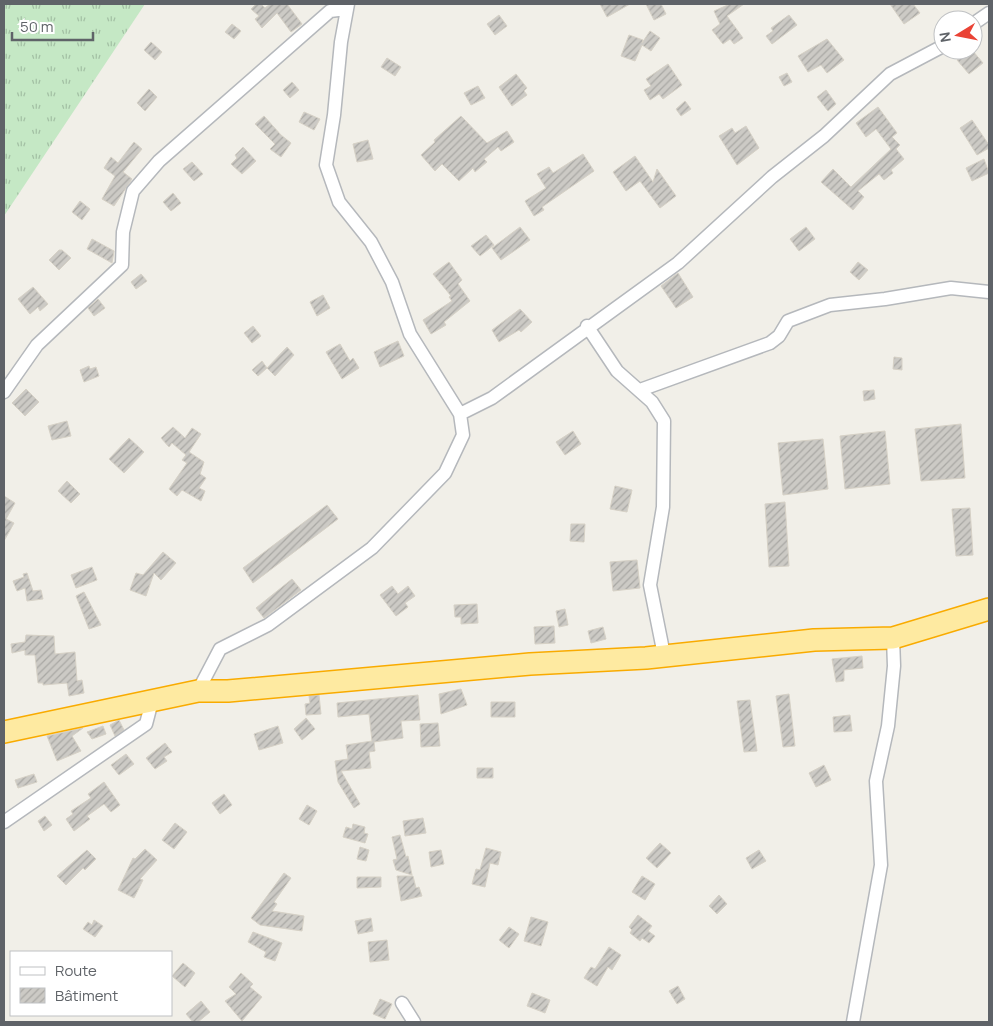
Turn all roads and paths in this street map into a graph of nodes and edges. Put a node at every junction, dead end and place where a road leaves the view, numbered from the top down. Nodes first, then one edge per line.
1 (347, 6) edge
2 (933, 51) edge
3 (989, 292) edge
4 (587, 326) junction
5 (640, 390) junction
6 (4, 392) edge
7 (460, 414) junction
8 (989, 609) edge
9 (893, 638) junction
10 (664, 655) junction
11 (198, 691) junction
12 (152, 701) junction
13 (4, 732) edge
14 (4, 822) edge
15 (402, 1003) dead end
16 (414, 1022) edge
17 (853, 1022) edge

1 - 6 street
1 - 7 street
2 - 4 street
3 - 5 street
4 - 5 street
4 - 7 street
5 - 10 street
7 - 11 street
8 - 9 highway
9 - 10 highway
9 - 17 street
10 - 11 highway
11 - 12 highway
12 - 13 highway
12 - 14 street
15 - 16 street

